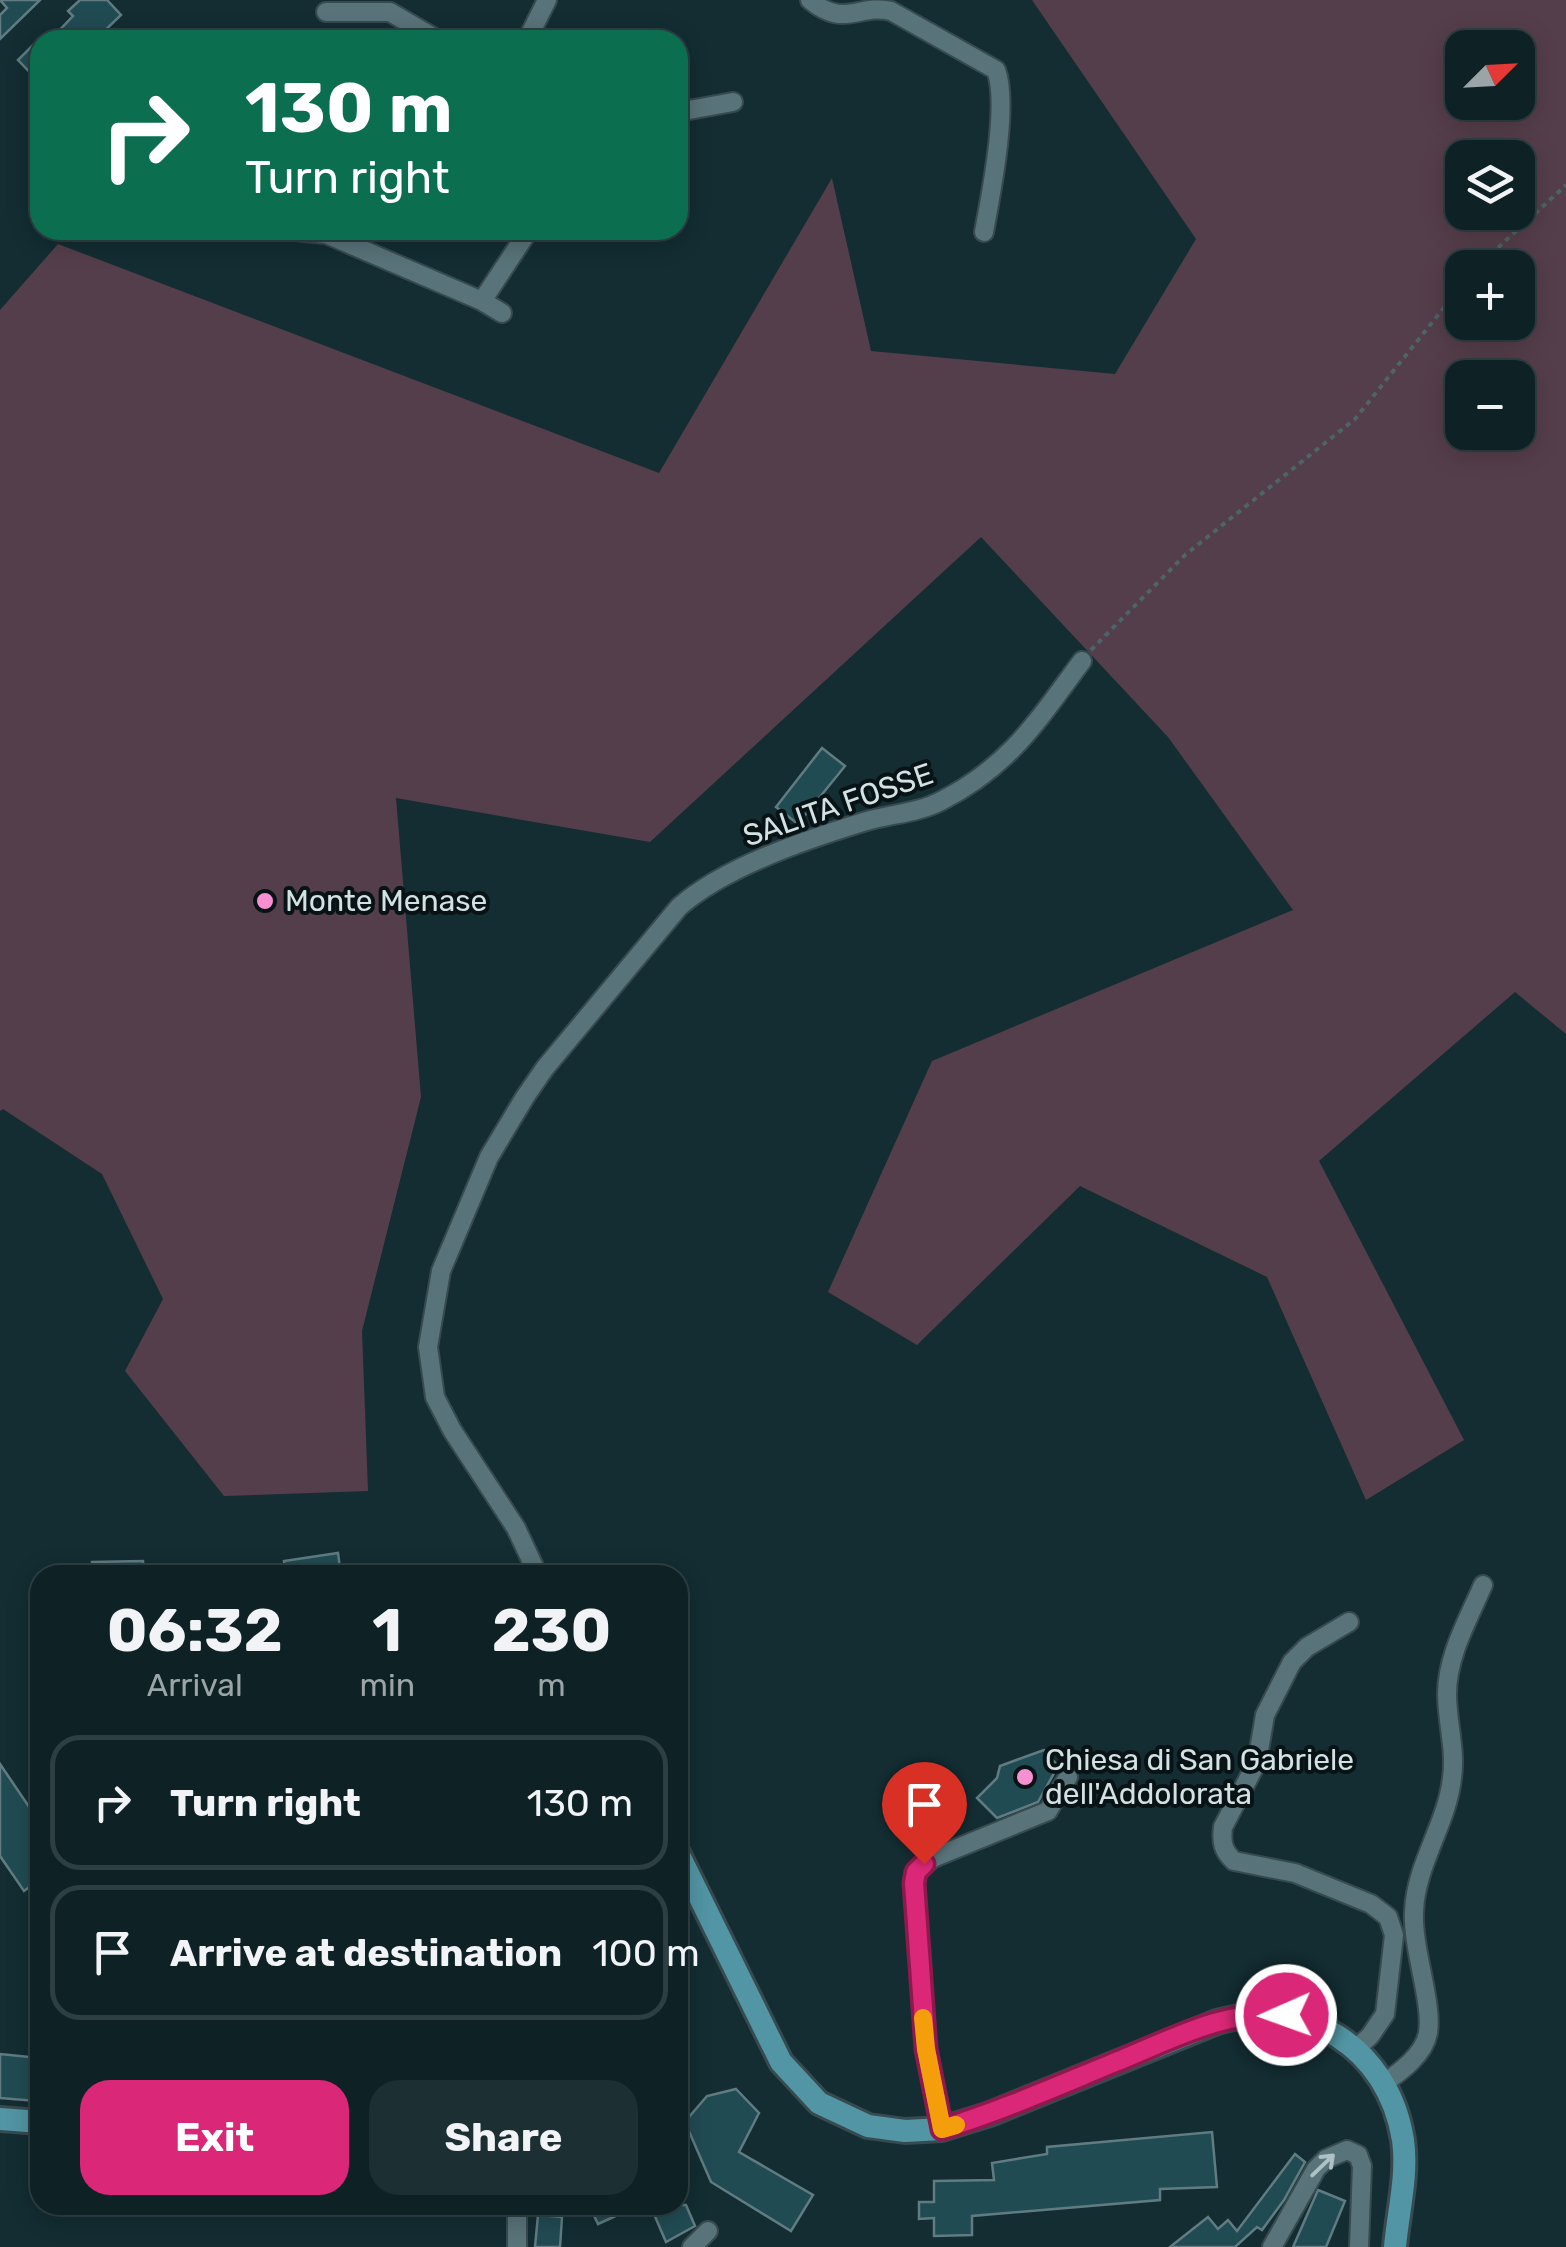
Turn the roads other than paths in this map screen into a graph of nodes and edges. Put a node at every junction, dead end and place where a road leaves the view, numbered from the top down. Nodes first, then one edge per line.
1 (547, 0) edge
2 (810, 0) edge
3 (326, 12) dead end
4 (421, 30) edge
5 (532, 30) edge
6 (734, 102) dead end
7 (688, 110) edge
8 (984, 232) dead end
9 (340, 240) edge
10 (522, 240) edge
11 (482, 301) junction
12 (502, 312) dead end
13 (1082, 661) road end
14 (533, 1565) edge
15 (1483, 1585) dead end
16 (1349, 1622) dead end
17 (1068, 1777) dead end
18 (688, 1874) edge
19 (1355, 2050) junction
20 (1383, 2084) junction
21 (0, 2119) edge
22 (30, 2121) edge
23 (942, 2129) junction
24 (518, 2215) edge
25 (708, 2231) dead end
26 (517, 2247) edge
27 (692, 2247) edge
28 (1272, 2247) edge
29 (1359, 2247) edge
30 (1395, 2247) edge

1 - 5 street
2 - 8 street
3 - 4 street
6 - 7 street
9 - 11 street
10 - 11 street
11 - 12 street
13 - 14 street, SALITA FOSSE
15 - 20 street
16 - 19 street
17 - 23 street
18 - 23 main road
19 - 20 main road
19 - 23 main road
20 - 30 main road
21 - 22 main road
24 - 26 street
25 - 27 street
28 -> 29 street

